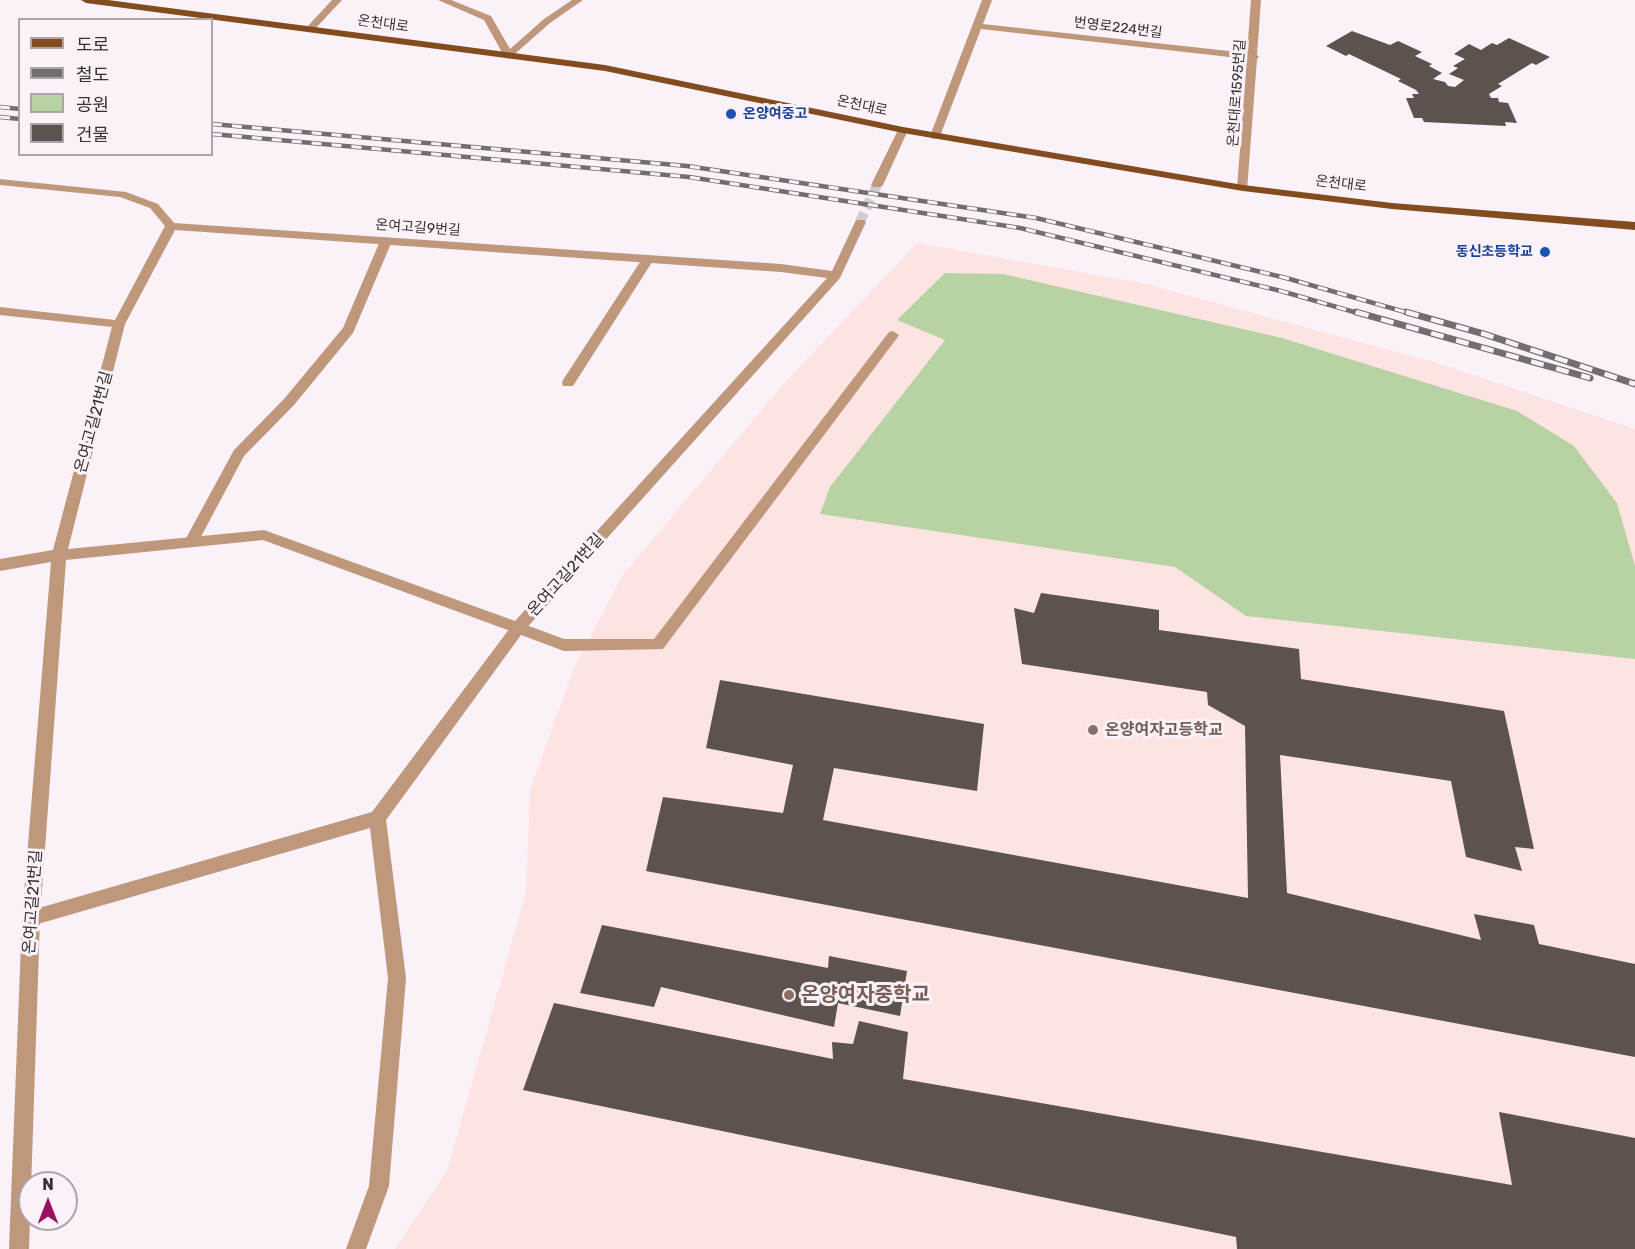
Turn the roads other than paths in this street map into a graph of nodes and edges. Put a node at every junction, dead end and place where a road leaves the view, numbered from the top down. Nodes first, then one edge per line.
1 (86, 0) edge
2 (337, 0) edge
3 (443, 0) edge
4 (578, 0) edge
5 (987, 0) edge
6 (1256, 0) edge
7 (979, 26) junction
8 (310, 30) junction
9 (509, 56) junction
10 (1254, 57) junction
11 (903, 130) junction
12 (935, 136) junction
13 (0, 182) edge
14 (878, 185) tunnel mouth
15 (1243, 188) junction
16 (860, 222) tunnel mouth
17 (171, 226) junction
18 (1635, 226) edge
19 (386, 241) junction
20 (648, 259) junction
21 (836, 275) junction
22 (0, 311) edge
23 (119, 324) junction
24 (893, 335) dead end
25 (568, 383) dead end
26 (191, 542) junction
27 (59, 555) junction
28 (0, 565) edge
29 (518, 628) junction
30 (377, 818) junction
31 (31, 918) junction
32 (18, 1249) edge
33 (356, 1249) edge

1 - 8 main road, 온천대로
2 - 8 street
3 - 9 street
4 - 9 street
5 - 7 street
6 - 10 street, 온천대로1595번길
7 - 10 street, 번영로224번길
7 - 12 street
8 - 9 main road, 온천대로
9 - 11 main road, 온천대로
10 - 15 street, 온천대로1595번길
11 - 12 main road, 온천대로
11 - 14 street
12 - 15 main road, 온천대로
13 - 17 street
15 - 18 main road, 온천대로
16 - 21 street
17 - 19 street, 온여고길9번길
17 - 23 street
19 - 20 street, 온여고길9번길
19 - 26 street
20 - 21 street, 온여고길9번길
20 - 25 street
21 - 29 street, 온여고길21번길
22 - 23 street
23 - 27 street, 온여고길21번길
24 - 29 street
26 - 27 street, 온여고길21번길
26 - 29 street, 온여고길21번길
27 - 28 street, 온여고길21번길
27 - 31 street, 온여고길21번길
29 - 30 street
30 - 31 street
30 - 33 street
31 - 32 street, 온여고길21번길

